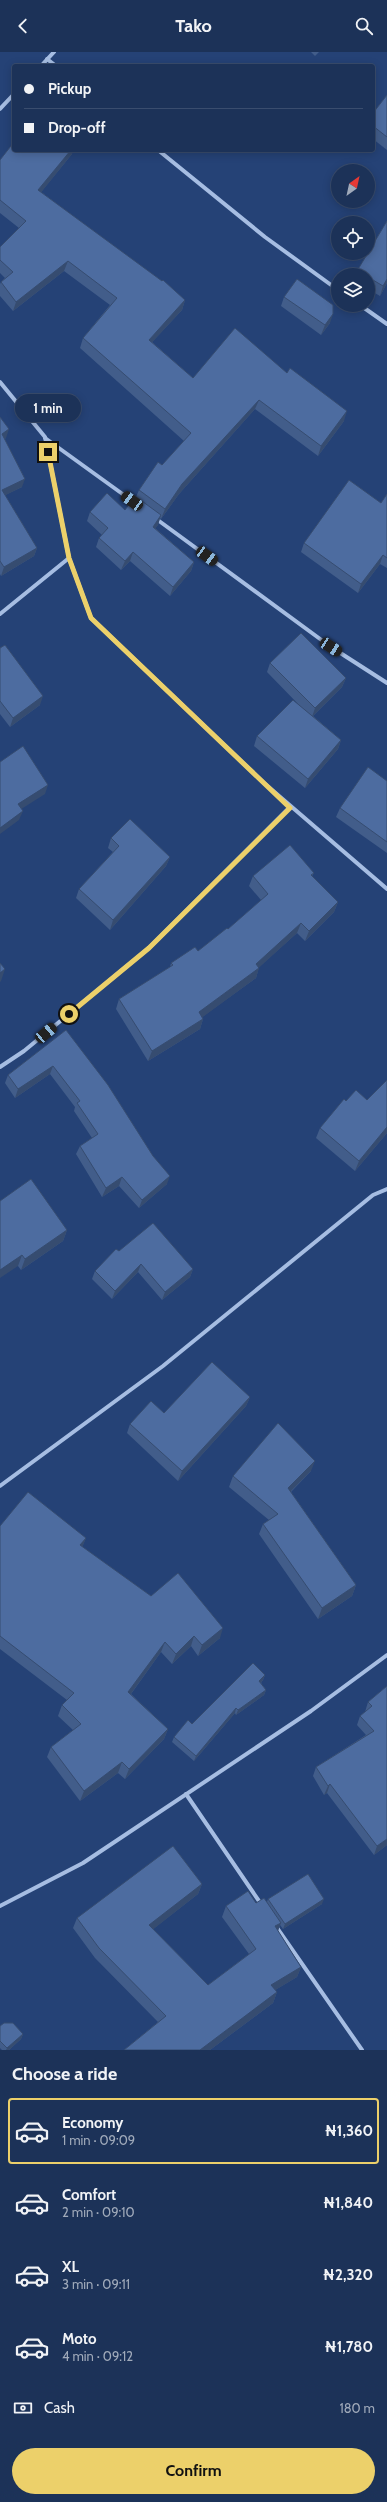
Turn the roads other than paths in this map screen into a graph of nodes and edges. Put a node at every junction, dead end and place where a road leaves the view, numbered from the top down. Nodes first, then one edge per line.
1 (54, 52) edge
2 (47, 59) junction
3 (43, 64) edge
4 (53, 64) edge
5 (12, 96) edge
6 (0, 109) edge
7 (160, 152) edge
8 (331, 285) edge
9 (370, 312) edge
10 (387, 324) edge
11 (0, 382) edge
12 (45, 437) junction
13 (140, 507) edge
14 (153, 516) edge
15 (69, 558) junction
16 (0, 614) edge
17 (387, 683) edge
18 (290, 808) junction
19 (387, 889) edge
20 (0, 1067) edge
21 (387, 1189) edge
22 (0, 1486) edge
23 (387, 1654) edge
24 (186, 1794) junction
25 (0, 1906) edge
26 (262, 1906) edge
27 (272, 1919) edge
28 (362, 2050) edge

1 - 2 street
2 - 3 street
2 - 4 street
5 - 6 street
7 - 8 street
9 - 10 street
11 - 12 street
12 - 13 street
12 - 15 street
14 - 17 street
15 - 16 street
15 - 18 street
18 - 19 street
18 - 20 street
21 - 22 street
23 - 24 street
24 - 25 street
24 - 26 street
27 - 28 street

